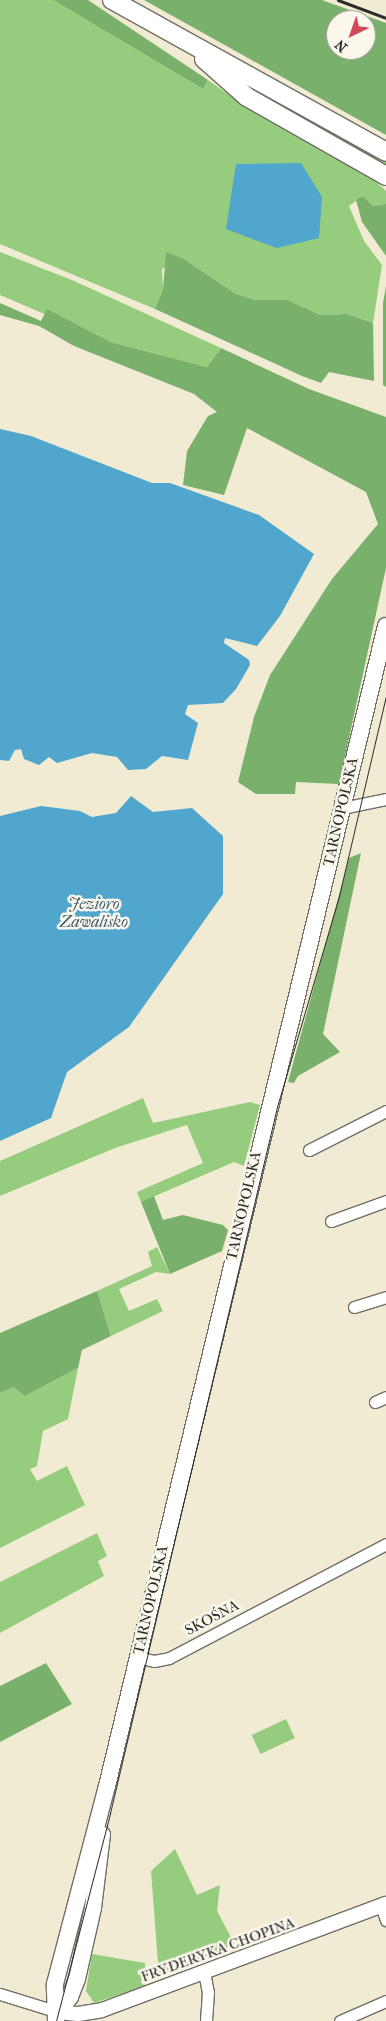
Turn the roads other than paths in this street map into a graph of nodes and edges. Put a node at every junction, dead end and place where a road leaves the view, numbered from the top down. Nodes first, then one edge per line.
1 (112, 0) edge
2 (132, 0) edge
3 (179, 37) junction
4 (386, 141) edge
5 (386, 152) edge
6 (386, 176) edge
7 (386, 626) edge
8 (386, 799) edge
9 (342, 808) junction
10 (386, 1111) edge
11 (309, 1150) dead end
12 (386, 1201) edge
13 (331, 1221) dead end
14 (386, 1297) edge
15 (354, 1308) dead end
16 (386, 1544) edge
17 (138, 1657) junction
18 (383, 1905) edge
19 (386, 1920) edge
20 (204, 1972) junction
21 (0, 1994) edge
22 (386, 2002) edge
23 (57, 2017) edge
24 (206, 2021) edge
25 (340, 2021) edge

1 - 3 main road
2 - 4 main road
3 - 5 main road
3 - 6 main road
7 - 9 main road, TARNOPOLSKA
8 - 9 street
9 - 17 main road, TARNOPOLSKA
10 - 11 street
12 - 13 street
14 - 15 street
16 - 17 street, SKOŚNA
17 - 23 main road, TARNOPOLSKA
18 - 19 street
18 - 20 street, FRYDERYKA CHOPINA
20 - 23 street, FRYDERYKA CHOPINA
20 - 24 street
21 - 23 street
22 - 25 street

